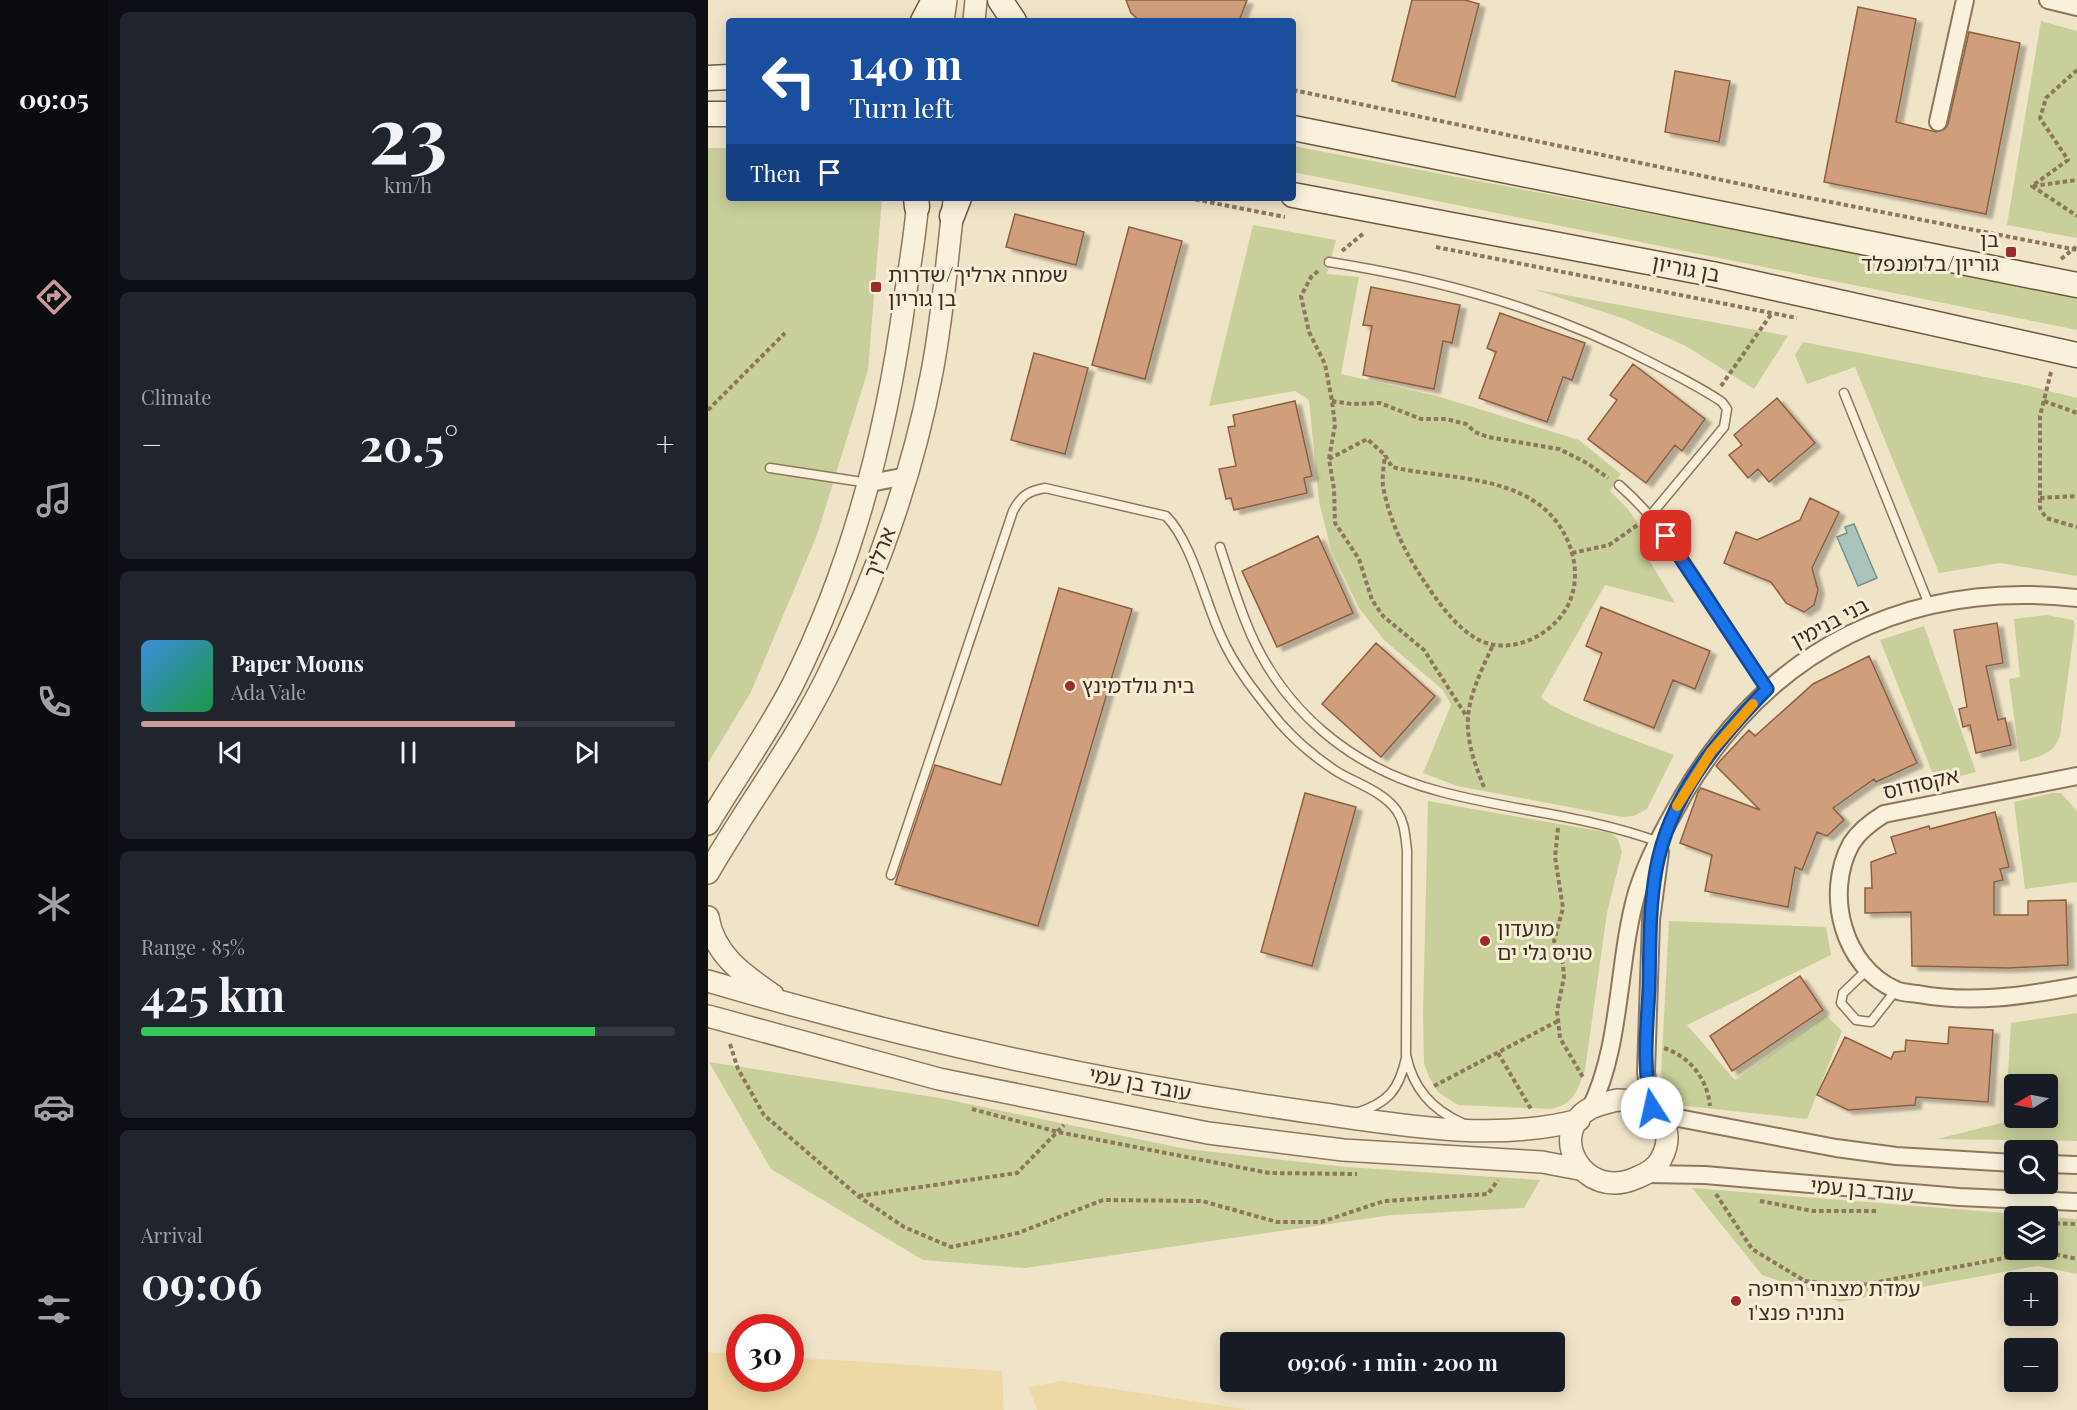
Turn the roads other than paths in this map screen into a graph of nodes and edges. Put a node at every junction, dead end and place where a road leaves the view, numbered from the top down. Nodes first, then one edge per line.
1 (934, 0) edge
2 (946, 0) edge
3 (976, 0) edge
4 (1000, 0) edge
5 (1965, 0) edge
6 (2048, 0) edge
7 (2077, 7) edge
8 (925, 18) edge
9 (943, 18) edge
10 (974, 18) edge
11 (1012, 18) edge
12 (726, 77) edge
13 (708, 78) edge
14 (708, 114) edge
15 (726, 114) edge
16 (1938, 122) dead end
17 (1296, 129) edge
18 (1296, 196) edge
19 (917, 201) edge
20 (955, 204) edge
21 (1329, 262) road end
22 (2077, 285) edge
23 (2077, 355) edge
24 (1844, 393) dead end
25 (770, 468) dead end
26 (907, 476) junction
27 (870, 483) junction
28 (1619, 485) road end
29 (1650, 516) junction
30 (1220, 547) dead end
31 (2077, 598) edge
32 (1930, 607) junction
33 (1767, 689) junction
34 (2077, 776) edge
35 (708, 824) edge
36 (1660, 843) junction
37 (712, 867) edge
38 (891, 875) dead end
39 (708, 886) edge
40 (708, 917) edge
41 (1866, 970) junction
42 (708, 981) edge
43 (2077, 986) edge
44 (1896, 990) junction
45 (786, 1004) junction
46 (716, 1019) edge
47 (1406, 1055) junction
48 (1588, 1109) junction
49 (1654, 1111) junction
50 (1345, 1117) junction
51 (1473, 1128) junction
52 (2004, 1162) edge
53 (2058, 1164) edge
54 (2077, 1165) edge
55 (1579, 1168) junction
56 (1647, 1174) junction
57 (2077, 1202) edge

1 - 8 main road
2 - 9 street
3 - 10 street
4 - 11 main road
5 - 16 street
6 - 7 street
12 - 13 main road
14 - 15 main road
17 - 22 main road
18 - 23 main road, בן גוריון
19 - 27 street, ארליך
20 - 26 street, ארליך
21 - 29 lane
24 - 32 lane
25 - 27 lane
26 - 27 street
26 - 37 street, ארליך
27 - 35 street, ארליך
28 - 29 lane
29 - 33 lane
30 - 36 lane
31 - 32 street, בני בנימין
32 - 33 street, בני בנימין
33 - 36 street, בני בנימין
34 - 41 street, אקסודוס
36 - 48 street, בני בנימין
36 - 49 street, בני בנימין
37 - 39 street, ארליך
38 - 47 lane
40 - 45 street
41 - 44 street, אקסודוס
41 - 44 lane
42 - 45 street, עובד בן עמי
43 - 44 street, אקסודוס
45 - 50 street, עובד בן עמי
46 - 55 street, עובד בן עמי
47 - 50 lane
47 - 51 lane
48 - 49 street
48 - 51 street, עובד בן עמי
48 - 55 street
49 - 52 street, עובד בן עמי
49 - 56 street
50 - 51 street, עובד בן עמי
53 - 54 street
55 - 56 street
56 - 57 street, עובד בן עמי

